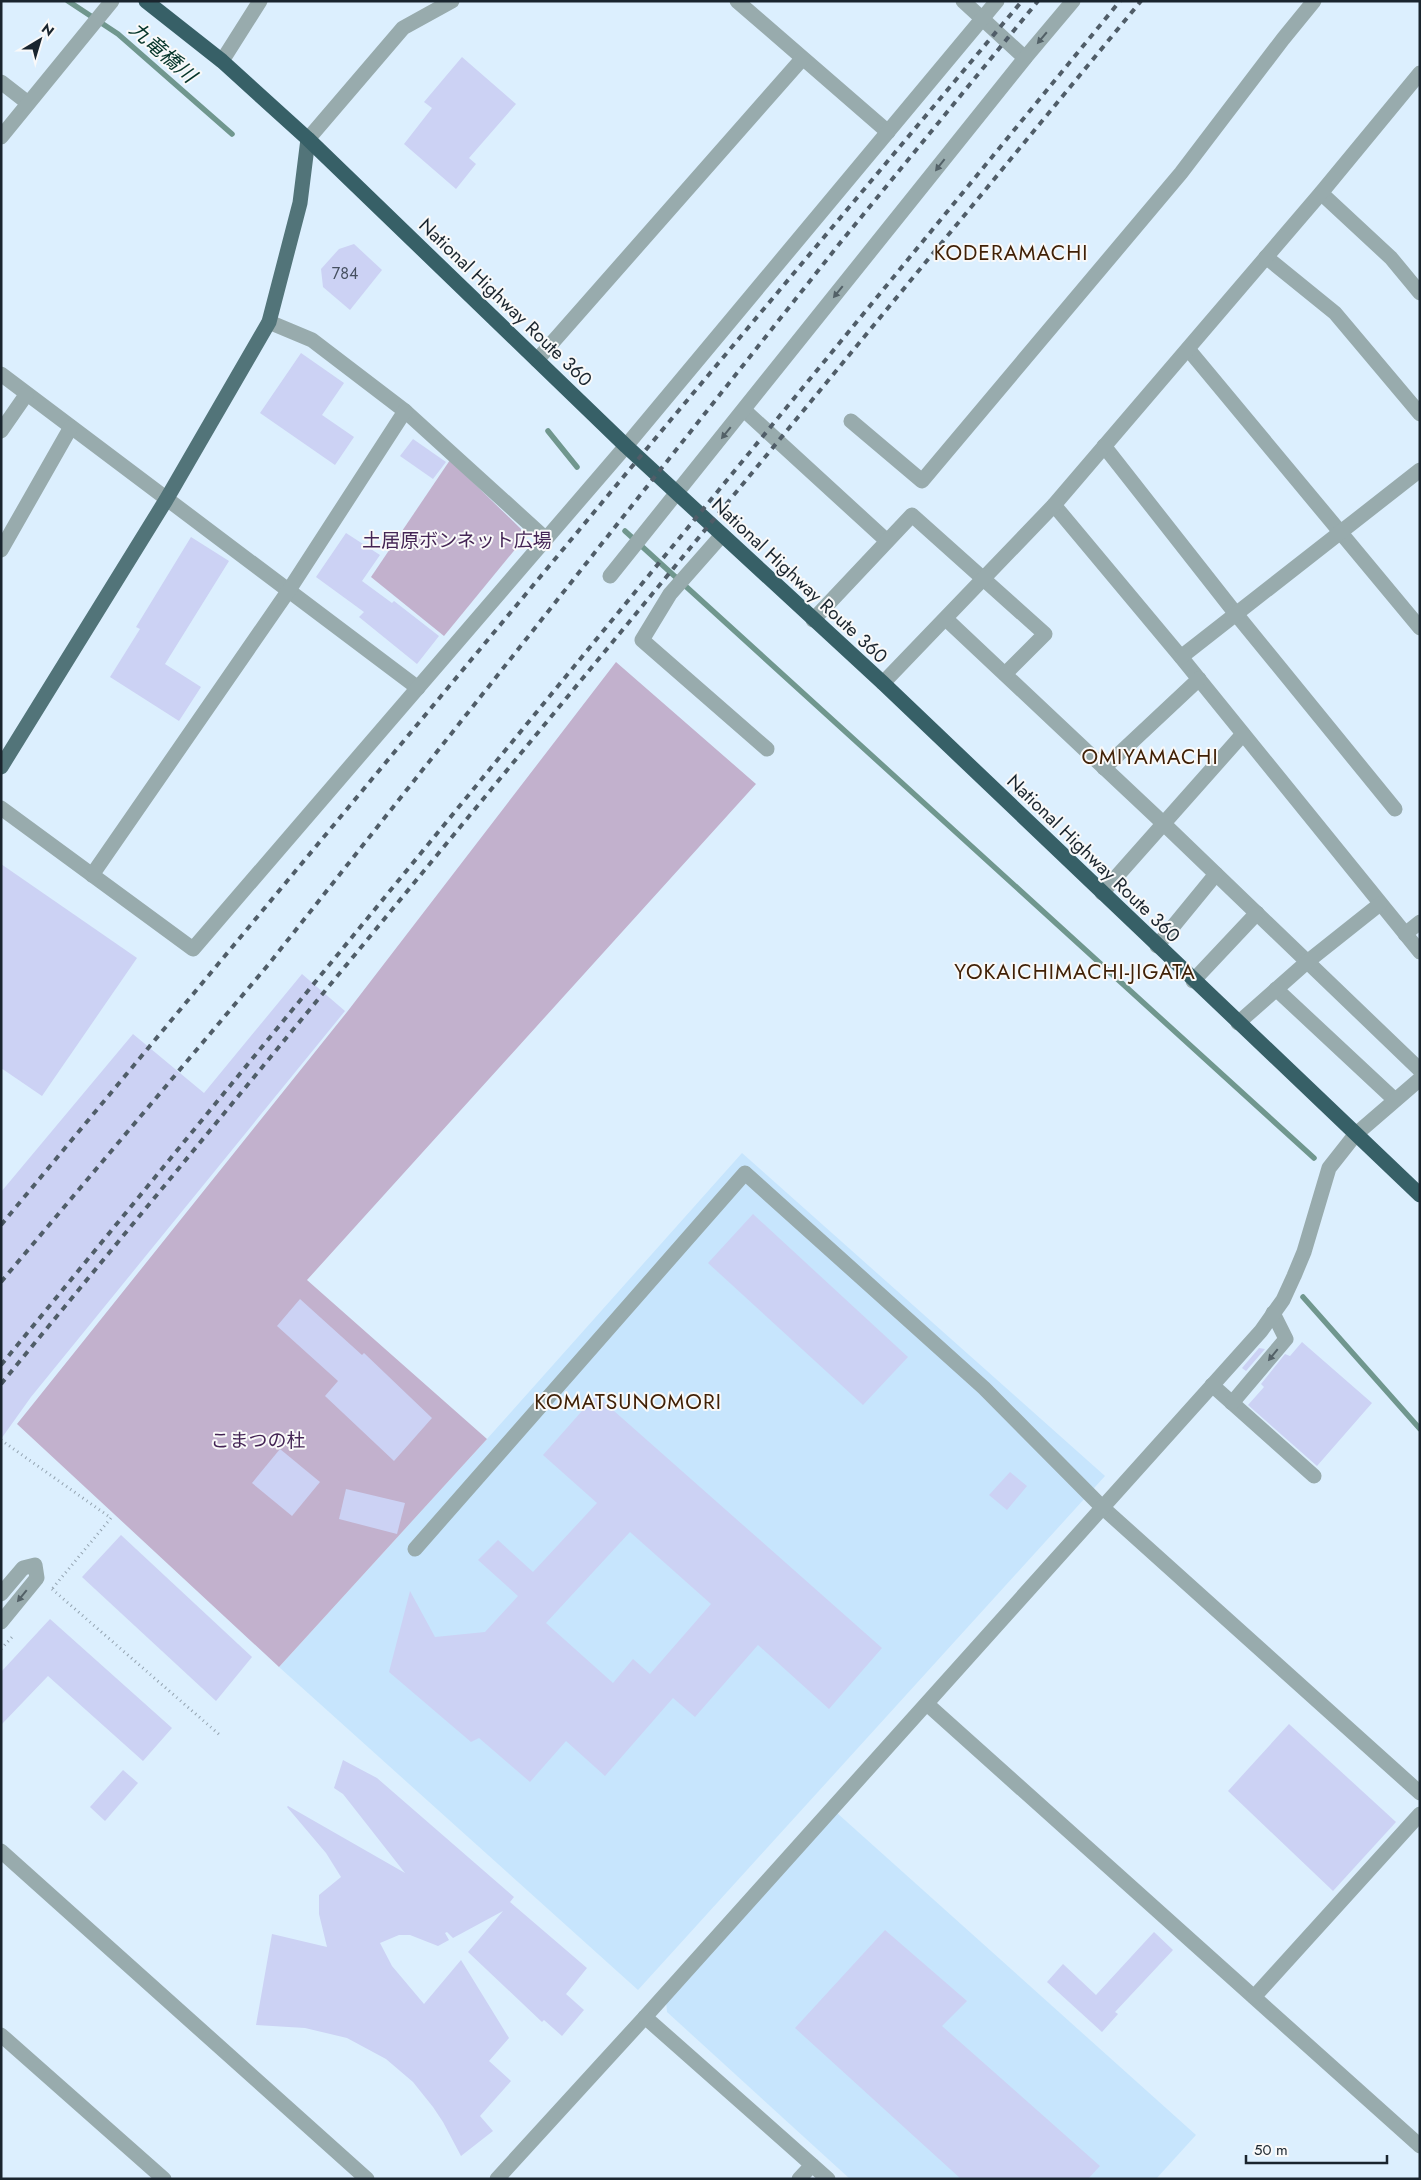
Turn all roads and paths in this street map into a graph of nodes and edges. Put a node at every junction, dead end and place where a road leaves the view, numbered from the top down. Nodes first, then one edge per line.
1 (146, 1) edge
2 (260, 1) edge
3 (452, 1) edge
4 (737, 1) edge
5 (963, 1) edge
6 (997, 1) edge
7 (1073, 1) edge
8 (1314, 1) edge
9 (107, 7) edge
10 (982, 19) junction
11 (1025, 58) junction
12 (802, 59) junction
13 (222, 61) junction
14 (1420, 73) edge
15 (1, 82) edge
16 (28, 103) junction
17 (888, 132) junction
18 (1, 137) edge
19 (308, 139) junction
20 (1320, 193) junction
21 (1266, 257) junction
22 (1420, 293) edge
23 (269, 322) junction
24 (1188, 349) junction
25 (537, 360) junction
26 (1, 374) edge
27 (26, 395) junction
28 (744, 410) junction
29 (405, 411) junction
30 (1420, 414) edge
31 (851, 421) dead end
32 (71, 426) junction
33 (1, 431) edge
34 (626, 446) junction
35 (1104, 446) junction
36 (1420, 470) edge
37 (676, 493) junction
38 (166, 500) junction
39 (1054, 505) junction
40 (1342, 532) junction
41 (722, 535) junction
42 (546, 538) junction
43 (887, 541) junction
44 (1, 550) edge
45 (610, 576) dead end
46 (985, 578) junction
47 (289, 590) junction
48 (1236, 614) junction
49 (946, 619) junction
50 (813, 620) junction
51 (1420, 628) edge
52 (1181, 657) junction
53 (1005, 674) junction
54 (1199, 679) junction
55 (883, 684) junction
56 (418, 688) junction
57 (1243, 734) junction
58 (767, 749) dead end
59 (1, 767) edge
60 (1104, 768) junction
61 (1, 808) edge
62 (1395, 809) dead end
63 (1164, 824) junction
64 (1216, 874) junction
65 (92, 875) junction
66 (1102, 893) junction
67 (1380, 904) junction
68 (1257, 913) junction
69 (1420, 922) edge
70 (1405, 934) junction
71 (1157, 946) junction
72 (1420, 952) edge
73 (1307, 962) junction
74 (1193, 981) junction
75 (1276, 989) junction
76 (1238, 1023) junction
77 (1420, 1070) edge
78 (1420, 1079) edge
79 (1395, 1100) junction
80 (1355, 1135) junction
81 (1420, 1195) edge
82 (1273, 1313) junction
83 (1212, 1385) junction
84 (1232, 1403) junction
85 (1, 1440) edge
86 (1314, 1476) dead end
87 (1102, 1507) junction
88 (415, 1549) dead end
89 (52, 1589) junction
90 (1, 1594) edge
91 (46, 1596) dead end
92 (1, 1622) edge
93 (14, 1634) dead end
94 (1, 1649) edge
95 (927, 1704) junction
96 (222, 1736) dead end
97 (1420, 1793) edge
98 (1420, 1814) edge
99 (1, 1851) edge
100 (1254, 1997) junction
101 (644, 2017) junction
102 (1, 2035) edge
103 (1420, 2146) edge
104 (812, 2164) junction
105 (164, 2179) edge
106 (367, 2179) edge
107 (497, 2179) edge
108 (799, 2179) edge
109 (828, 2179) edge

1 - 13 highway, National Highway Route 360
2 - 13 street
3 - 19 street
4 - 12 street
5 - 10 street
6 - 10 street
7 -> 11 street
8 - 31 street
9 - 16 street
10 - 11 street
10 - 17 street
11 -> 28 street
12 - 17 street
12 - 25 street
13 - 19 highway, National Highway Route 360
14 - 20 street
15 - 16 street
16 - 18 street
17 - 34 street
19 - 23 main road
19 - 25 highway, National Highway Route 360
20 - 21 street
20 - 22 street
21 - 24 street
21 - 30 street
23 - 29 street
23 - 38 main road
24 - 35 street
24 - 40 street
25 - 34 highway, National Highway Route 360
26 - 27 street
27 - 32 street
27 - 33 street
28 -> 37 street
28 - 43 street
29 - 42 street
29 - 47 street
32 - 38 street
32 - 44 street
34 - 37 highway, National Highway Route 360
34 - 42 street
35 - 39 street
35 - 48 street
36 - 40 street
37 - 41 highway, National Highway Route 360
37 - 45 street
38 - 47 street
38 - 59 main road
39 - 46 street
39 - 52 street
40 - 48 street
40 - 51 street
41 - 50 highway, National Highway Route 360
41 - 58 street
42 - 56 street
43 - 46 street
43 - 50 street
46 - 49 street
46 - 53 street
47 - 56 street
47 - 65 street
48 - 52 street
48 - 62 street
49 - 53 street
49 - 55 street
50 - 55 highway, National Highway Route 360
52 - 54 street
53 - 60 street
54 - 57 street
54 - 60 street
55 - 66 highway, National Highway Route 360
56 - 65 street
57 - 63 street
57 - 67 street
60 - 63 street
61 - 65 street
63 - 64 street
63 - 66 street
64 - 68 street
64 - 71 street
66 - 71 highway, National Highway Route 360
67 - 70 street
67 - 73 street
68 - 73 street
68 - 74 street
69 - 70 street
70 - 72 street
71 - 74 highway, National Highway Route 360
73 - 75 street
73 - 77 street
74 - 76 highway, National Highway Route 360
75 - 76 street
75 - 79 street
76 - 80 highway, National Highway Route 360
78 - 79 street
79 - 80 street
80 - 81 highway, National Highway Route 360
80 - 82 street
82 - 83 street
82 -> 84 street
83 - 84 street
83 - 87 street
84 - 86 street
85 - 89 path
87 - 88 street
87 - 95 street
87 - 97 street
89 - 91 path
89 - 96 path
90 -> 92 street
93 - 94 path
95 - 100 street
95 - 101 street
98 - 100 street
99 - 106 street
100 - 103 street
101 - 104 street
101 - 107 street
102 - 105 street
104 - 108 street
104 - 109 street

